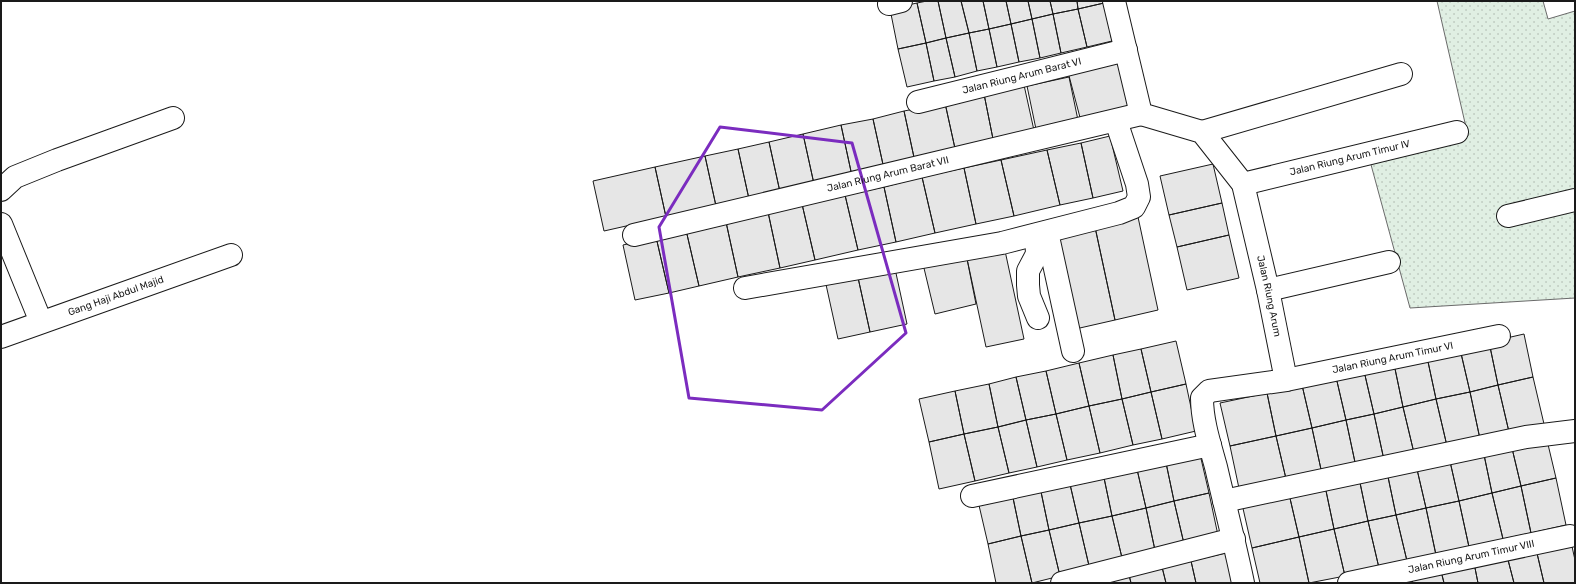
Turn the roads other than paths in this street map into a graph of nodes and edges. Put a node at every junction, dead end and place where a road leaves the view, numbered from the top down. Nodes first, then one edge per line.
1 (1114, 1) edge
2 (1126, 50) junction
3 (1401, 74) dead end
4 (918, 102) dead end
5 (1141, 114) junction
6 (173, 118) dead end
7 (1116, 121) junction
8 (1202, 132) junction
9 (1457, 132) dead end
10 (1243, 184) junction
11 (1, 190) edge
12 (1575, 200) edge
13 (1508, 216) dead end
14 (1, 224) edge
15 (1041, 234) junction
16 (634, 235) dead end
17 (231, 255) dead end
18 (1389, 262) dead end
19 (745, 288) dead end
20 (1268, 290) junction
21 (1038, 318) dead end
22 (41, 322) junction
23 (1499, 336) dead end
24 (1, 337) edge
25 (1073, 351) dead end
26 (1286, 380) junction
27 (1575, 431) edge
28 (1210, 446) junction
29 (972, 496) dead end
30 (1224, 501) junction
31 (1570, 536) dead end
32 (1234, 539) junction
33 (1062, 583) edge
34 (1243, 583) edge
35 (1349, 583) edge

1 - 2 street
2 - 4 street, Jalan Riung Arum Barat VI
2 - 5 street
3 - 8 street
5 - 7 street, Jalan Riung Arum Barat VII
5 - 8 street
6 - 11 street
7 - 15 street
7 - 16 street, Jalan Riung Arum Barat VII
8 - 10 street, Jalan Riung Arum
9 - 10 street, Jalan Riung Arum Timur IV
10 - 20 street, Jalan Riung Arum
12 - 13 street
14 - 22 street
15 - 19 street
15 - 21 street
15 - 25 street
17 - 22 street, Gang Haji Abdul Majid
18 - 20 street
20 - 26 street, Jalan Riung Arum
22 - 24 street, Gang Haji Abdul Majid
23 - 26 street, Jalan Riung Arum Timur VI
26 - 28 street
27 - 30 street
28 - 29 street
28 - 30 street
30 - 32 street
31 - 35 street, Jalan Riung Arum Timur VIII
32 - 33 street
32 - 34 street

